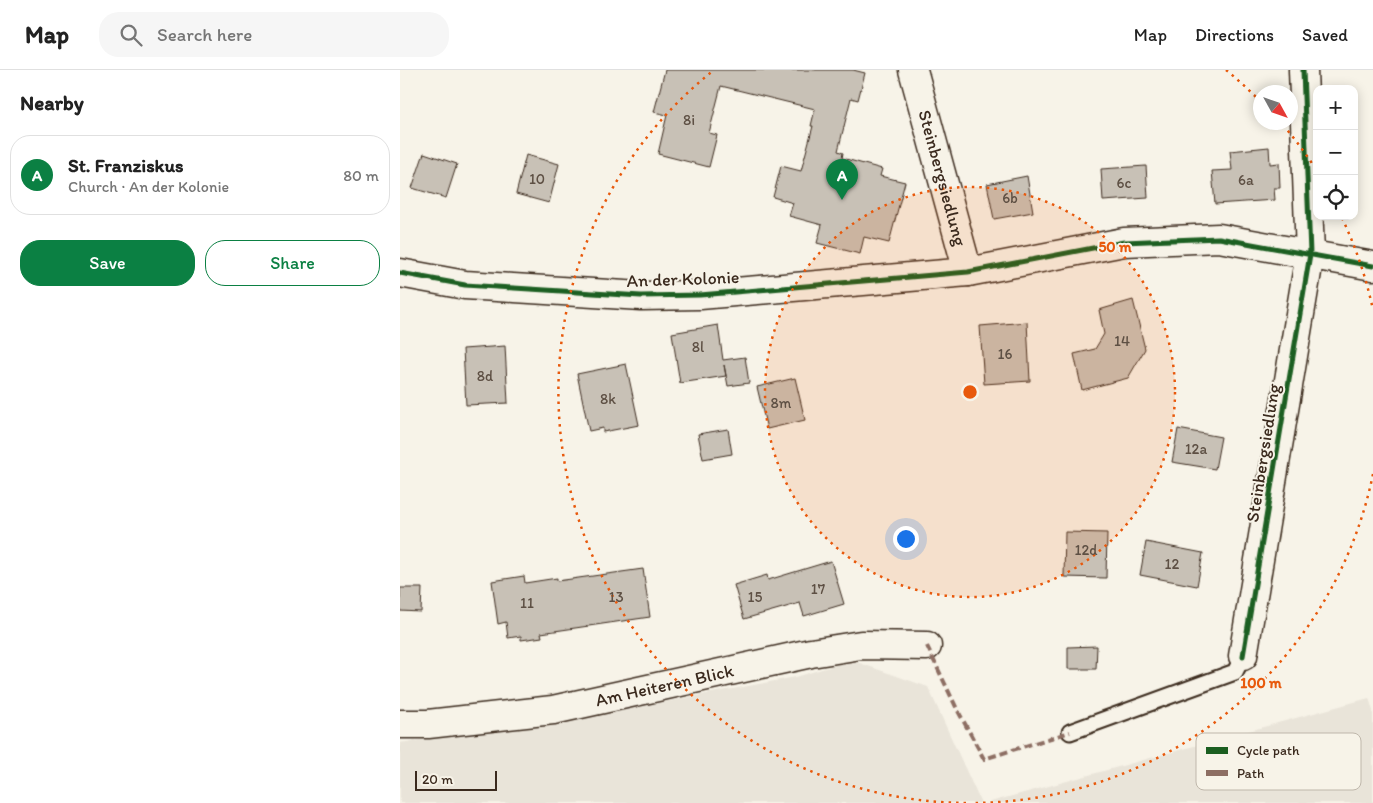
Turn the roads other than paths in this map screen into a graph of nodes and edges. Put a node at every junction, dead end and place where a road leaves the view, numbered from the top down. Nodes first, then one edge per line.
1 (913, 70) edge
2 (1303, 70) edge
3 (1310, 254) junction
4 (1373, 266) edge
5 (968, 272) junction
6 (400, 273) edge
7 (927, 646) dead end
8 (1243, 656) joint
9 (400, 724) edge
10 (1070, 732) dead end

1 - 5 street, Steinbergsiedlung
2 - 3 street, Steinbergsiedlung
3 - 4 street
3 - 5 street
3 - 8 street, Steinbergsiedlung
5 - 6 street, An der Kolonie
7 - 9 street, Am Heiteren Blick
8 - 10 lane

